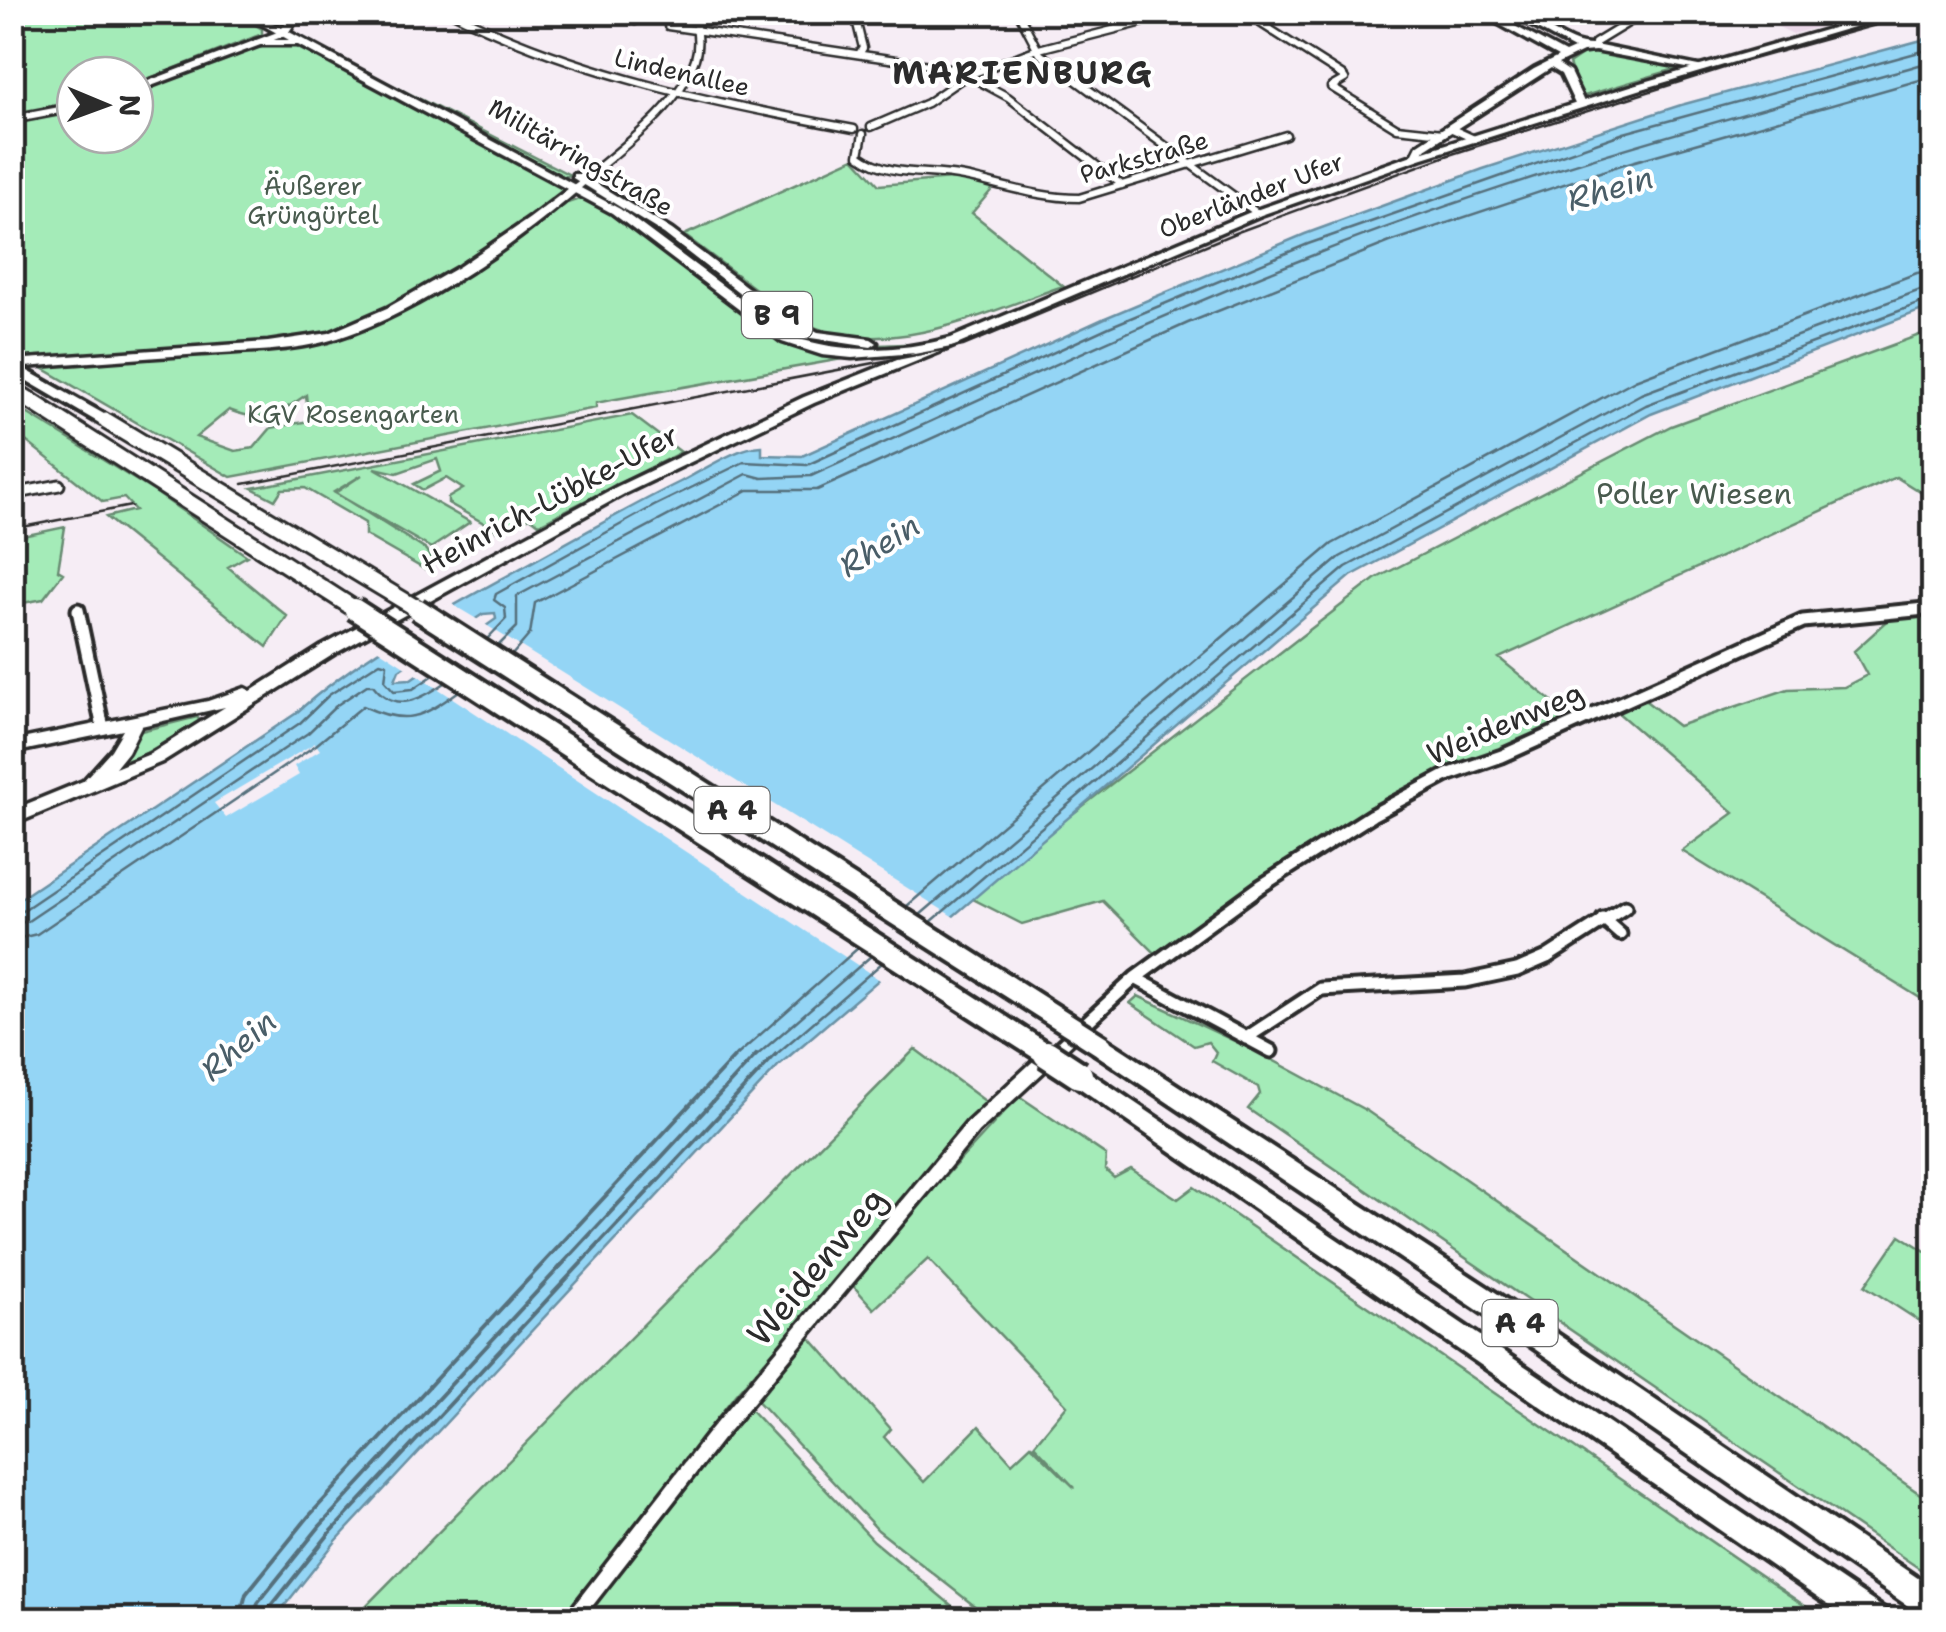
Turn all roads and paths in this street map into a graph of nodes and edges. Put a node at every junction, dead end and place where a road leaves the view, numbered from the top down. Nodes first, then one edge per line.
1 (244, 12) edge
2 (451, 12) edge
3 (598, 12) edge
4 (694, 12) edge
5 (854, 12) edge
6 (1018, 12) edge
7 (1182, 12) edge
8 (1243, 12) edge
9 (1481, 12) edge
10 (1510, 12) edge
11 (1646, 12) edge
12 (1884, 12) edge
13 (1900, 12) edge
14 (264, 17) edge
15 (635, 21) dead end
16 (668, 26) dead end
17 (286, 28) junction
18 (696, 29) junction
19 (258, 42) junction
20 (311, 42) junction
21 (1595, 48) junction
22 (1035, 50) junction
23 (1573, 53) junction
24 (859, 54) junction
25 (1550, 64) junction
26 (1699, 67) junction
27 (966, 76) junction
28 (155, 81) edge
29 (673, 94) junction
30 (1574, 105) junction
31 (55, 111) edge
32 (12, 120) edge
33 (1272, 125) dead end
34 (871, 127) junction
35 (854, 128) junction
36 (1447, 131) junction
37 (862, 134) junction
38 (1474, 139) junction
39 (1416, 157) junction
40 (1191, 165) junction
41 (580, 184) junction
42 (1122, 186) junction
43 (1257, 213) junction
44 (1040, 302) junction
45 (934, 338) junction
46 (955, 341) junction
47 (910, 350) junction
48 (837, 354) junction
49 (12, 365) edge
50 (878, 367) junction
51 (846, 384) junction
52 (12, 389) edge
53 (59, 485) dead end
54 (12, 502) edge
55 (1934, 608) edge
56 (78, 610) dead end
57 (286, 674) junction
58 (134, 722) junction
59 (103, 728) junction
60 (12, 747) edge
61 (74, 794) junction
62 (12, 818) edge
63 (1625, 906) dead end
64 (1603, 920) junction
65 (1620, 934) dead end
66 (1135, 978) junction
67 (1246, 1038) junction
68 (1271, 1052) dead end
69 (1934, 1606) edge
70 (572, 1620) edge
71 (1876, 1620) edge

1 - 14 main road, Militärringstraße / B 9
2 - 29 street, Lindenallee
3 - 15 street
4 - 18 street
5 - 24 street
6 - 22 street
7 - 22 street
8 - 36 street
9 - 23 main road
10 - 23 main road
11 - 21 street
12 - 26 main road, B 9
13 - 26 main road, B 9
14 - 17 main road, Militärringstraße / B 9
14 - 19 main road
16 - 18 street
17 - 19 main road
17 - 20 main road, Militärringstraße / B 9
18 - 24 street
18 - 29 street
19 - 20 main road, B 9
19 - 28 main road
20 - 41 main road, Militärringstraße / B 9
21 - 23 main road
21 - 26 main road
22 - 27 street
22 - 40 street
23 - 25 main road
24 - 27 street
25 - 30 main road
25 - 36 main road
26 - 30 main road, Oberländer Ufer / B 9
27 - 34 street
27 - 42 street
29 - 35 street, Lindenallee
29 - 41 street
30 - 38 main road, Oberländer Ufer / B 9
31 - 32 main road
33 - 40 street, Parkstraße
34 - 35 street
34 - 37 street
35 - 37 street
36 - 38 street
36 - 39 main road
37 - 42 street, Parkstraße
38 - 39 main road, Oberländer Ufer / B 9
39 - 43 main road, Oberländer Ufer / B 9
40 - 42 street, Parkstraße
40 - 43 street
41 - 45 main road, Militärringstraße / B 9
41 - 48 main road, Militärringstraße / B 9
41 - 49 main road
43 - 44 main road, Oberländer Ufer / B 9
44 - 45 main road, Militärringstraße / B 9
44 - 46 main road, Oberländer Ufer / B 9
45 - 47 main road, Heinrich-Lübke-Ufer
46 - 47 main road, Militärringstraße / B 9
46 - 51 main road, Heinrich-Lübke-Ufer
47 - 48 main road, Militärringstraße / B 9
47 - 50 main road, Heinrich-Lübke-Ufer
48 - 50 main road, B 9
49 - 69 highway, A 4, bridge
50 - 51 main road, Heinrich-Lübke-Ufer
51 - 57 main road, Heinrich-Lübke-Ufer
52 - 71 highway, A 4, bridge
53 - 54 street
55 - 66 street, Weidenweg
56 - 59 street
57 - 58 main road
57 - 61 main road
58 - 59 main road
58 - 61 main road
59 - 60 main road
61 - 62 main road
63 - 64 street
64 - 65 street
64 - 67 street
66 - 67 street
66 - 70 street, Weidenweg
67 - 68 street

